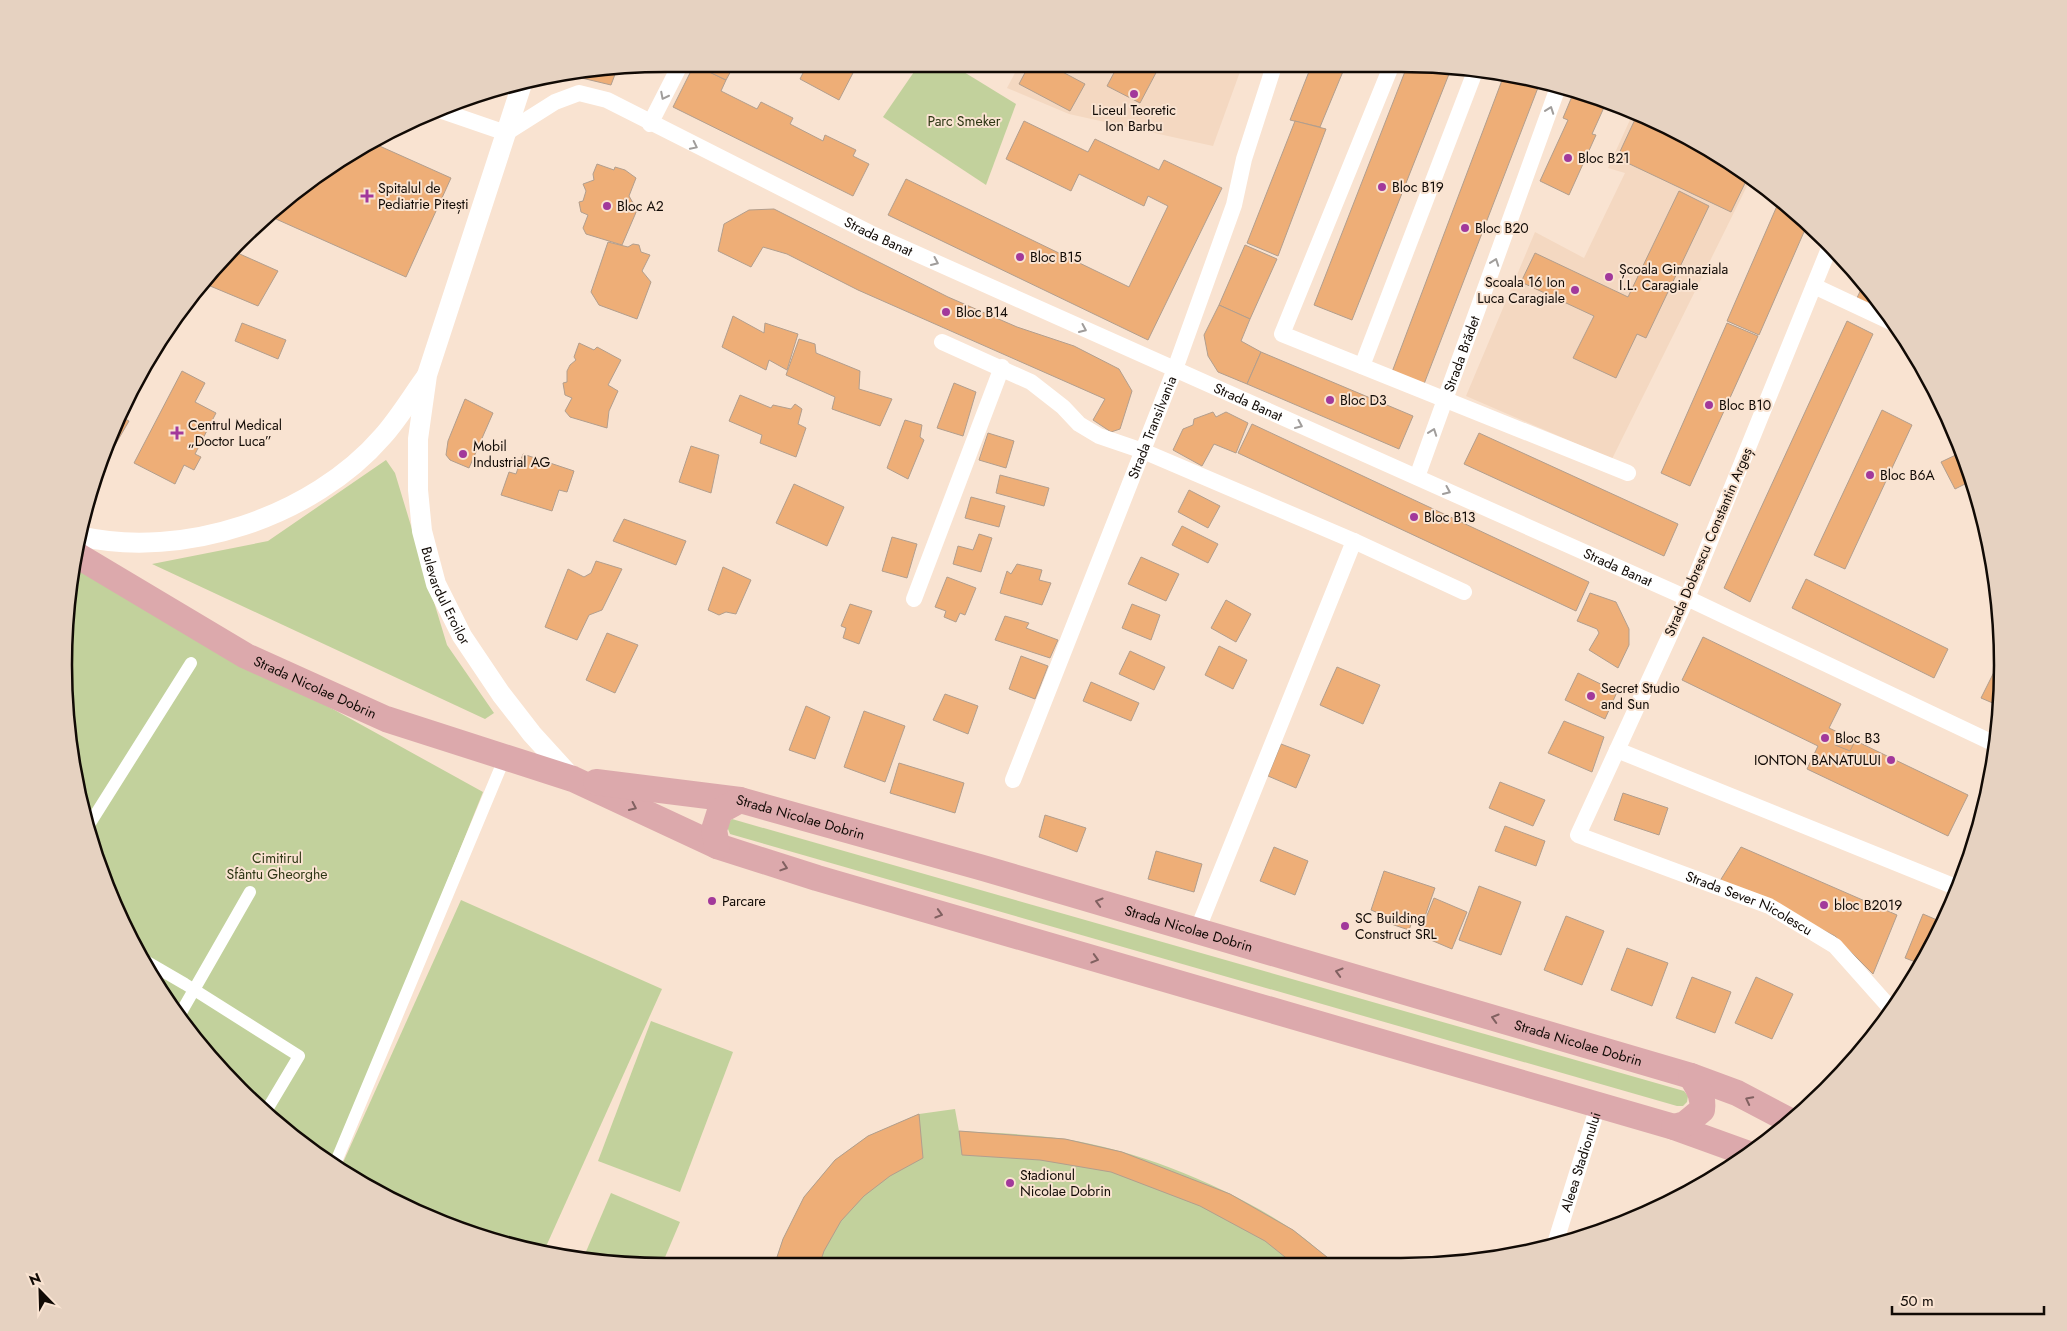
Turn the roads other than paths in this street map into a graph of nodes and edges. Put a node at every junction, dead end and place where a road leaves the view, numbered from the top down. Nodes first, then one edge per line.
1 (676, 72) edge
2 (1272, 72) edge
3 (1389, 72) edge
4 (1473, 77) edge
5 (520, 91) edge
6 (1556, 93) edge
7 (450, 114) edge
8 (650, 124) junction
9 (506, 133) junction
10 (1827, 253) edge
11 (1814, 286) junction
12 (1881, 318) edge
13 (942, 342) dead end
14 (1362, 366) junction
15 (1002, 367) junction
16 (1175, 369) junction
17 (427, 376) junction
18 (1445, 399) junction
19 (1143, 451) junction
20 (1628, 473) dead end
21 (1417, 477) junction
22 (87, 538) edge
23 (1354, 541) junction
24 (83, 559) edge
25 (1464, 592) dead end
26 (1687, 598) junction
27 (914, 599) dead end
28 (191, 663) dead end
29 (1989, 741) edge
30 (1617, 750) junction
31 (505, 757) junction
32 (573, 779) junction
33 (1013, 780) dead end
34 (740, 800) junction
35 (93, 819) edge
36 (1578, 835) joint
37 (717, 846) junction
38 (1952, 885) edge
39 (250, 892) dead end
40 (1197, 931) junction
41 (155, 967) edge
42 (194, 990) junction
43 (1888, 1005) edge
44 (183, 1009) edge
45 (1691, 1076) junction
46 (269, 1106) edge
47 (1598, 1106) junction
48 (1784, 1118) edge
49 (1674, 1128) junction
50 (1741, 1151) edge
51 (337, 1160) edge
52 (1557, 1237) edge

1 -> 8 street
2 - 16 street, Strada Transilvania
3 - 14 street
4 - 14 street
5 - 9 street, Bulevardul Eroilor
18 -> 6 street, Strada Brădet
7 - 9 street
8 - 9 street, Strada Banat
8 -> 16 street, Strada Banat
9 - 17 street, Bulevardul Eroilor
10 - 11 street, Strada Dobrescu Constantin Argeș
11 - 12 street
11 - 26 street, Strada Dobrescu Constantin Argeș
13 - 15 street
14 - 18 street
15 - 19 street
15 - 27 street
16 - 19 street, Strada Transilvania
16 -> 21 street, Strada Banat
17 - 22 street, Bulevardul Eroilor
17 - 32 street, Bulevardul Eroilor
18 - 20 street
21 -> 18 street, Strada Brădet
19 - 23 street
19 - 33 street, Strada Transilvania
21 -> 26 street, Strada Banat
23 - 25 street
23 - 40 street
24 - 31 main road, Strada Nicolae Dobrin
26 - 29 street, Strada Banat
26 - 30 street, Strada Dobrescu Constantin Argeș
28 - 35 street
30 - 36 street, Strada Dobrescu Constantin Argeș
30 - 38 street
31 - 32 main road, Strada Nicolae Dobrin
31 - 51 street
32 - 34 main road, Strada Nicolae Dobrin
32 -> 37 main road, Strada Nicolae Dobrin
34 - 37 main road
40 -> 34 main road, Strada Nicolae Dobrin
36 - 43 street, Strada Sever Nicolescu
37 -> 47 main road, Strada Nicolae Dobrin
39 - 42 street
45 -> 40 main road, Strada Nicolae Dobrin
41 - 42 street
42 - 44 street
42 - 46 street
48 -> 45 main road, Strada Nicolae Dobrin
45 - 49 main road
47 - 49 main road, Strada Nicolae Dobrin
47 - 52 street, Aleea Stadionului
49 - 50 main road, Strada Nicolae Dobrin

